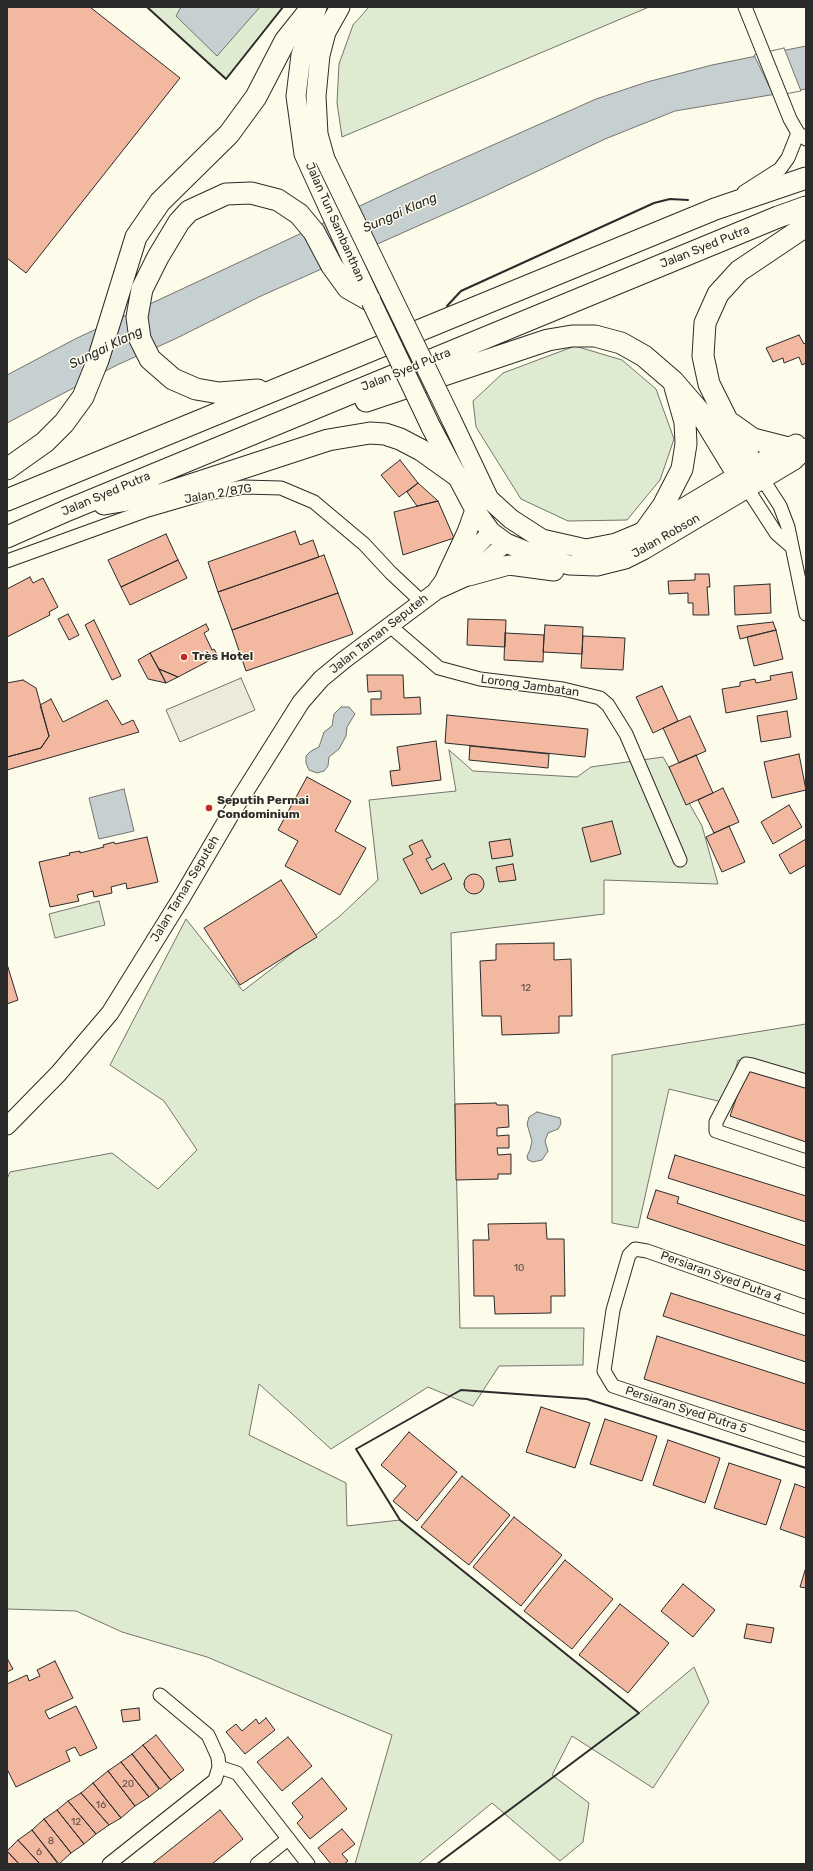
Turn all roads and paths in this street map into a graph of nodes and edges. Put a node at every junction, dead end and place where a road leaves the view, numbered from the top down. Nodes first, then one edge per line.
1 (312, 7) edge
2 (317, 7) edge
3 (340, 7) edge
4 (745, 7) edge
5 (802, 136) edge
6 (316, 160) junction
7 (806, 178) edge
8 (806, 207) edge
9 (715, 209) junction
10 (806, 226) edge
11 (371, 301) junction
12 (673, 381) junction
13 (278, 389) junction
14 (451, 419) joint
15 (728, 422) junction
16 (431, 427) joint
17 (800, 445) edge
18 (193, 458) junction
19 (7, 469) edge
20 (456, 475) junction
21 (750, 477) junction
22 (7, 500) edge
23 (482, 504) junction
24 (68, 510) junction
25 (645, 531) junction
26 (501, 534) junction
27 (7, 537) edge
28 (542, 539) junction
29 (792, 547) junction
30 (7, 561) edge
31 (597, 566) junction
32 (469, 576) junction
33 (446, 577) junction
34 (428, 597) junction
35 (806, 614) edge
36 (390, 626) junction
37 (680, 860) dead end
38 (806, 1081) edge
39 (7, 1126) edge
40 (806, 1161) edge
41 (635, 1249) joint
42 (806, 1307) edge
43 (806, 1450) edge
44 (160, 1695) dead end
45 (219, 1767) junction
46 (288, 1839) junction
47 (109, 1864) edge
48 (257, 1864) edge
49 (308, 1864) edge

1 - 19 main road
2 - 6 main road, Jalan Tun Sambanthan
3 - 6 main road, Jalan Tun Sambanthan
4 - 5 street
5 - 9 street
6 - 11 main road, Jalan Tun Sambanthan
6 - 14 main road, Jalan Tun Sambanthan, bridge
7 - 9 main road
8 - 18 main road, Jalan Syed Putra
9 - 13 main road
10 - 15 main road
11 - 13 main road
11 - 16 main road, Jalan Tun Sambanthan, bridge
12 - 18 main road
12 - 21 main road
12 - 25 main road
13 - 22 main road
14 - 23 main road, Jalan Robson
15 - 17 main road
15 - 21 main road
16 - 20 main road, Jalan Robson
17 - 21 main road, Jalan Robson
18 - 24 main road, Jalan Syed Putra
20 - 23 main road, Jalan Robson
20 - 24 main road
21 - 25 main road, Jalan Robson
21 - 29 street
21 - 29 street
21 - 31 main road, Jalan Robson
23 - 26 main road, Jalan Robson
23 - 28 main road, Jalan Robson
23 - 33 main road
24 - 27 main road, Jalan Syed Putra
25 - 28 main road, Jalan Robson
26 - 28 main road
26 - 31 main road, Jalan Robson
26 - 32 street, Jalan Taman Seputeh
26 - 33 street, Jalan Taman Seputeh
29 - 35 street
30 - 34 street, Jalan 2/87G
31 - 32 main road
32 - 34 street, Jalan Taman Seputeh
33 - 34 street, Jalan Taman Seputeh
34 - 36 street, Jalan Taman Seputeh
36 - 37 street, Lorong Jambatan
36 - 39 street, Jalan Taman Seputeh
38 - 40 street
41 - 42 street, Persiaran Syed Putra 4
41 - 43 street, Persiaran Syed Putra 5
44 - 45 street
45 - 46 street
45 - 47 street
46 - 48 street
46 - 49 street

